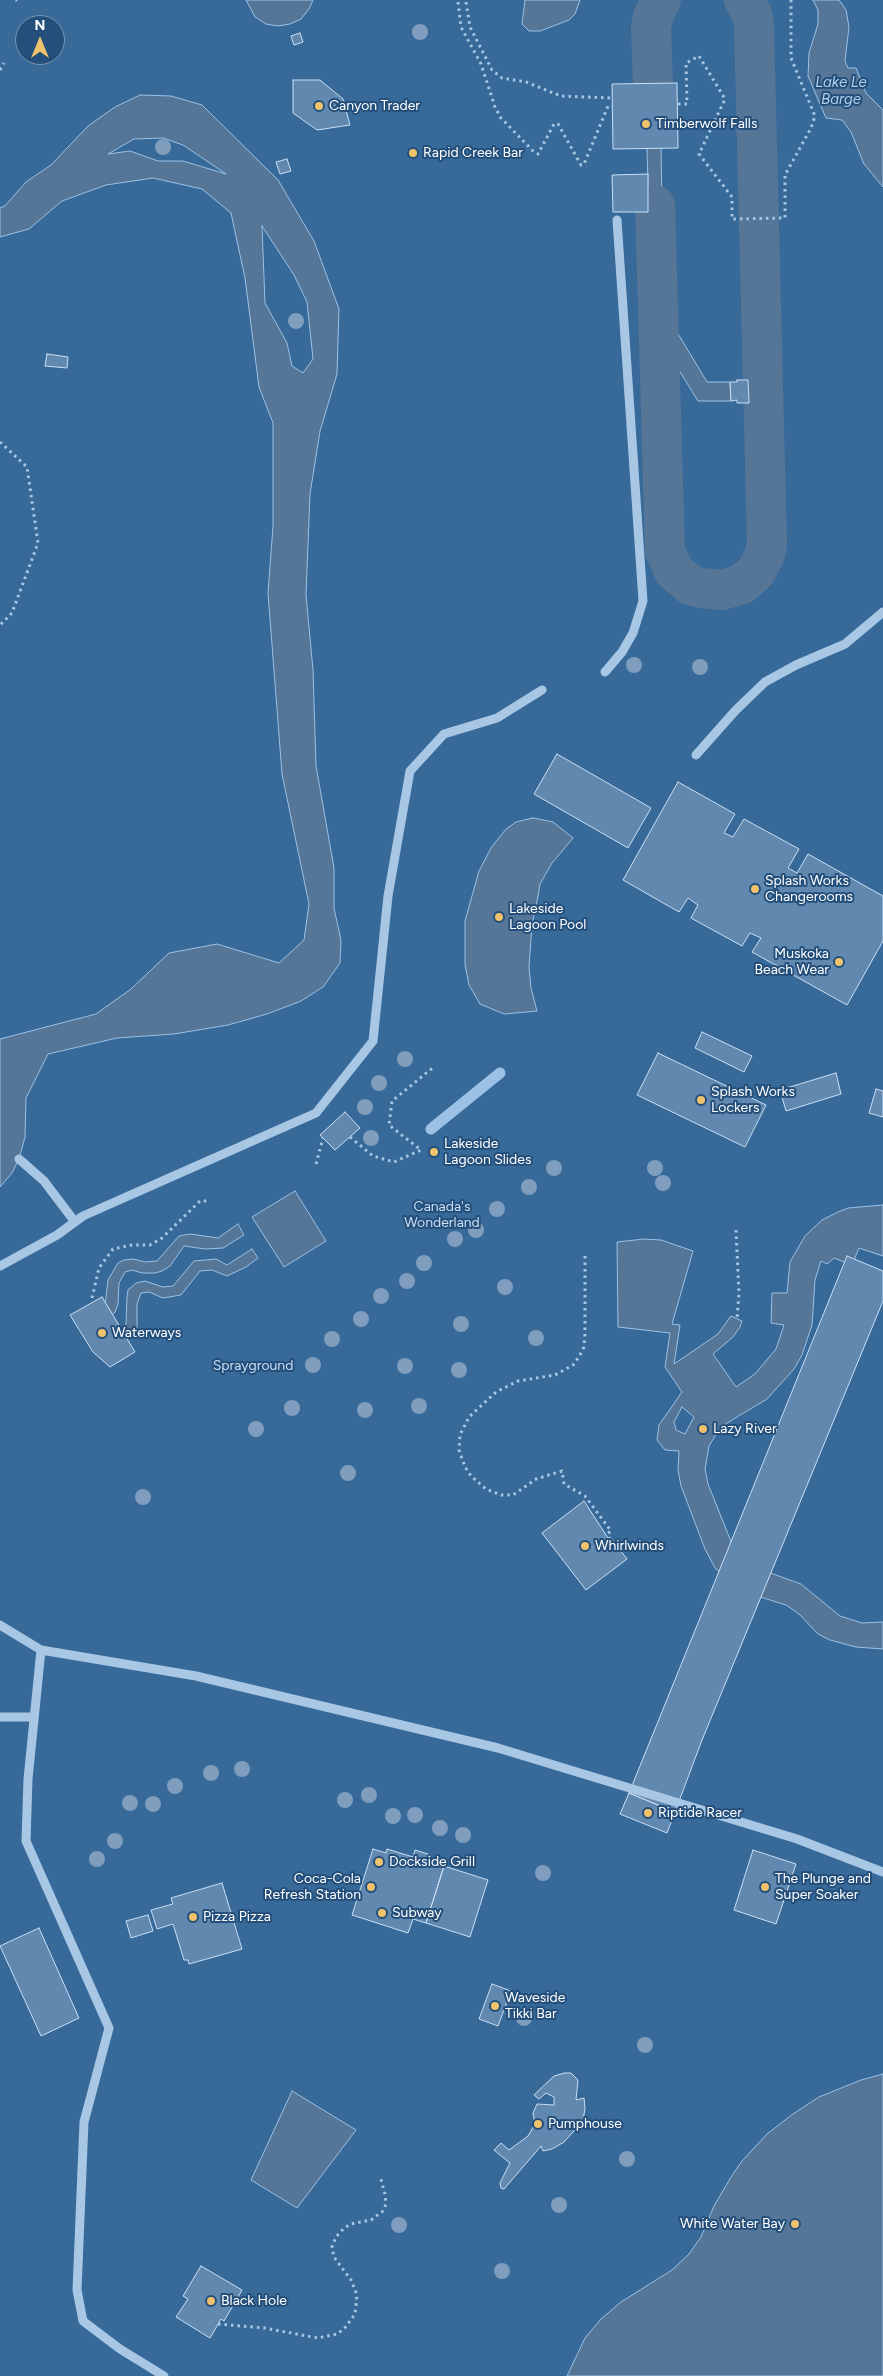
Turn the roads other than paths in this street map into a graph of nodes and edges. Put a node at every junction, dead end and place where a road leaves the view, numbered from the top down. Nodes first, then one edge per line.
1 (617, 220) dead end
2 (883, 612) edge
3 (605, 672) dead end
4 (542, 690) dead end
5 (696, 754) dead end
6 (20, 1159) dead end
7 (75, 1222) junction
8 (0, 1266) edge
9 (0, 1625) edge
10 (41, 1650) junction
11 (34, 1717) junction
12 (0, 1718) edge
13 (883, 1872) edge
14 (164, 2376) edge

1 - 3 lane
2 - 5 lane
4 - 7 lane
6 - 7 lane
7 - 8 lane
9 - 10 lane
10 - 11 lane
10 - 13 lane
11 - 12 lane
11 - 14 lane

